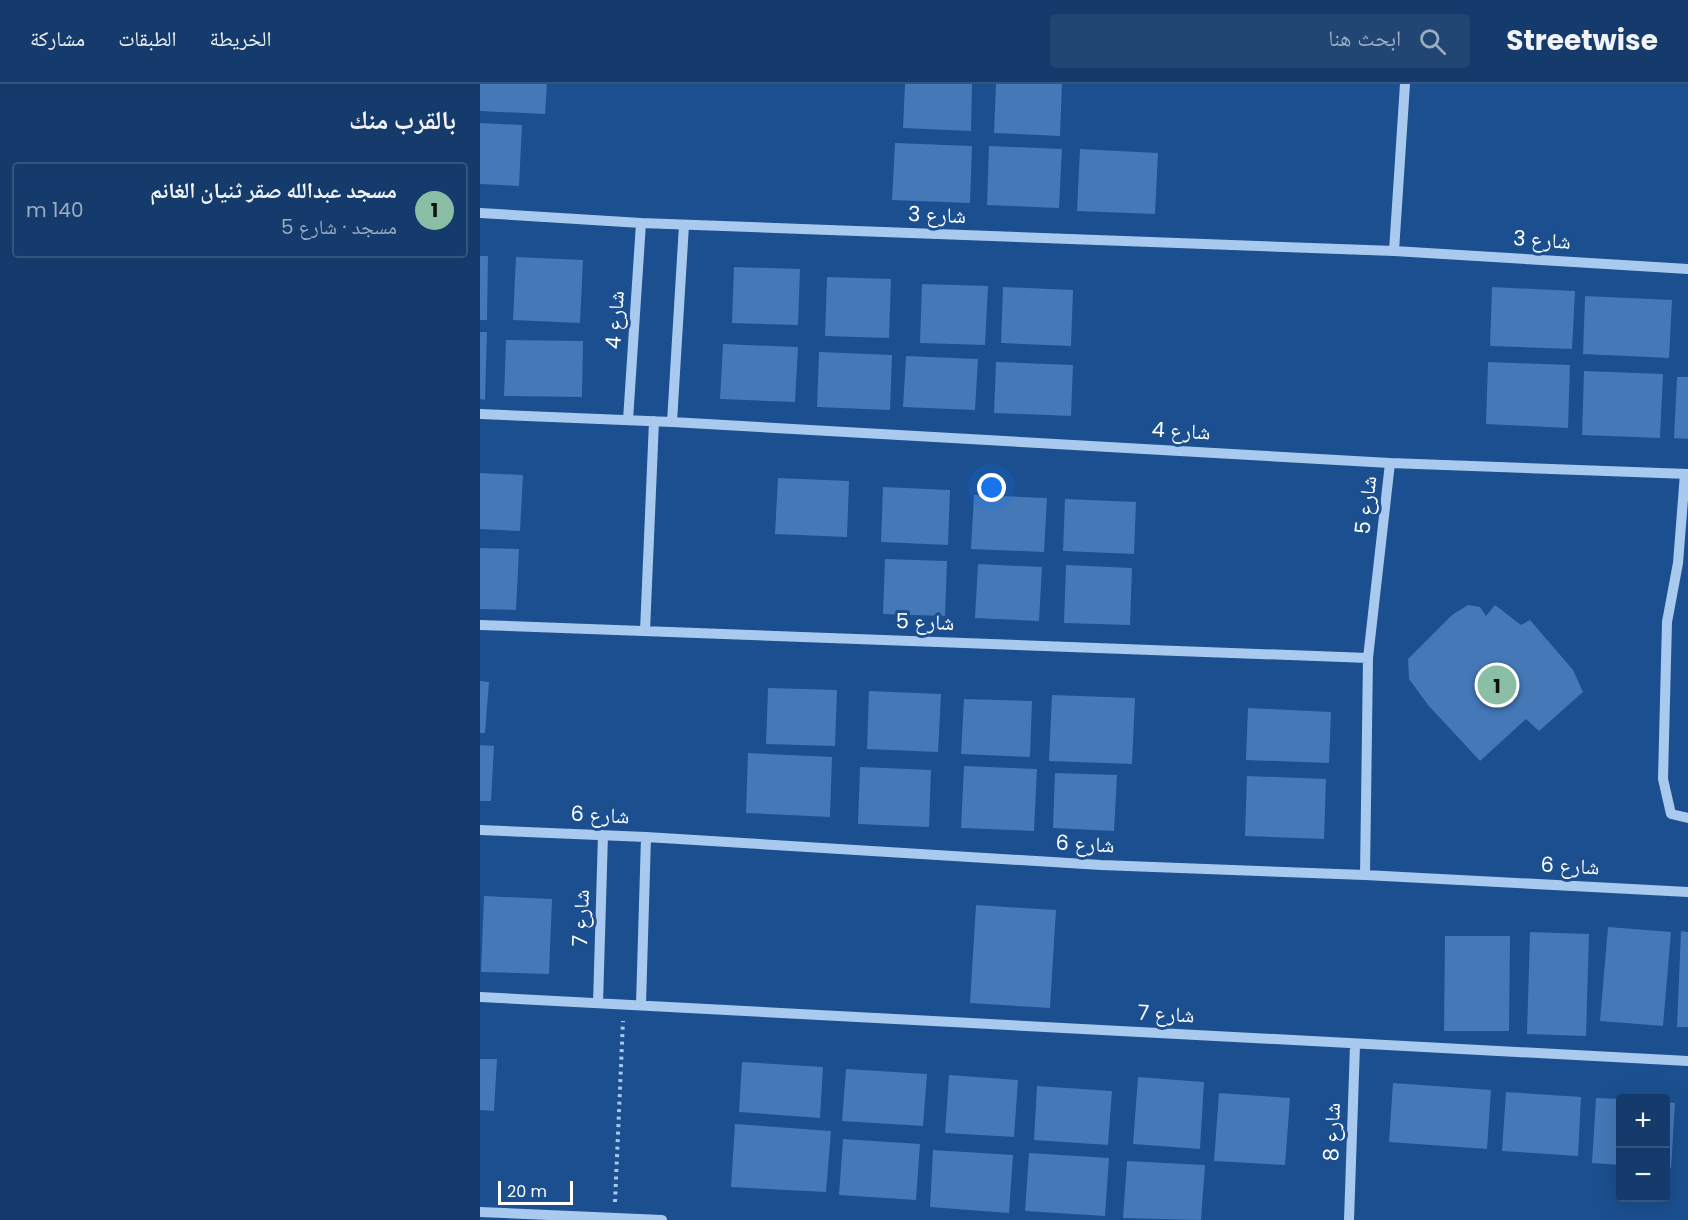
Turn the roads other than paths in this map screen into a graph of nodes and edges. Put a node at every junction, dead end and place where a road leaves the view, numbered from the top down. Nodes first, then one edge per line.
1 (1405, 84) edge
2 (480, 213) edge
3 (641, 223) junction
4 (684, 225) junction
5 (1394, 251) junction
6 (1688, 269) edge
7 (480, 414) edge
8 (628, 420) junction
9 (654, 421) junction
10 (672, 422) junction
11 (1390, 463) junction
12 (1686, 474) edge
13 (1683, 562) edge
14 (480, 625) edge
15 (645, 631) junction
16 (1368, 658) junction
17 (1688, 818) edge
18 (480, 830) edge
19 (603, 835) junction
20 (646, 837) junction
21 (1365, 875) junction
22 (1688, 892) edge
23 (480, 997) edge
24 (598, 1002) junction
25 (641, 1004) junction
26 (1355, 1045) junction
27 (1688, 1061) edge
28 (480, 1212) edge
29 (588, 1218) edge
30 (637, 1219) edge
31 (662, 1220) edge
32 (1348, 1220) edge

1 - 5 street
2 - 3 street, شارع 3
3 - 4 street, شارع 3
3 - 8 street, شارع 4
4 - 5 street, شارع 3
4 - 10 street
5 - 6 street, شارع 3
7 - 8 street, شارع 4
8 - 9 street, شارع 4
9 - 10 street, شارع 4
9 - 15 street
10 - 11 street, شارع 4
11 - 12 street, شارع 4
11 - 16 street, شارع 5
12 - 13 street
13 - 17 street
14 - 15 street, شارع 5
15 - 16 street, شارع 5
16 - 21 street, شارع 5
18 - 19 street, شارع 6
19 - 20 street, شارع 6
19 - 24 street, شارع 7
20 - 21 street, شارع 6
20 - 25 street
21 - 22 street, شارع 6
23 - 24 street, شارع 7
24 - 25 street, شارع 7
25 - 26 street, شارع 7
26 - 27 street, شارع 7
26 - 32 street, شارع 8
28 - 29 street
29 - 30 street
30 - 31 street

